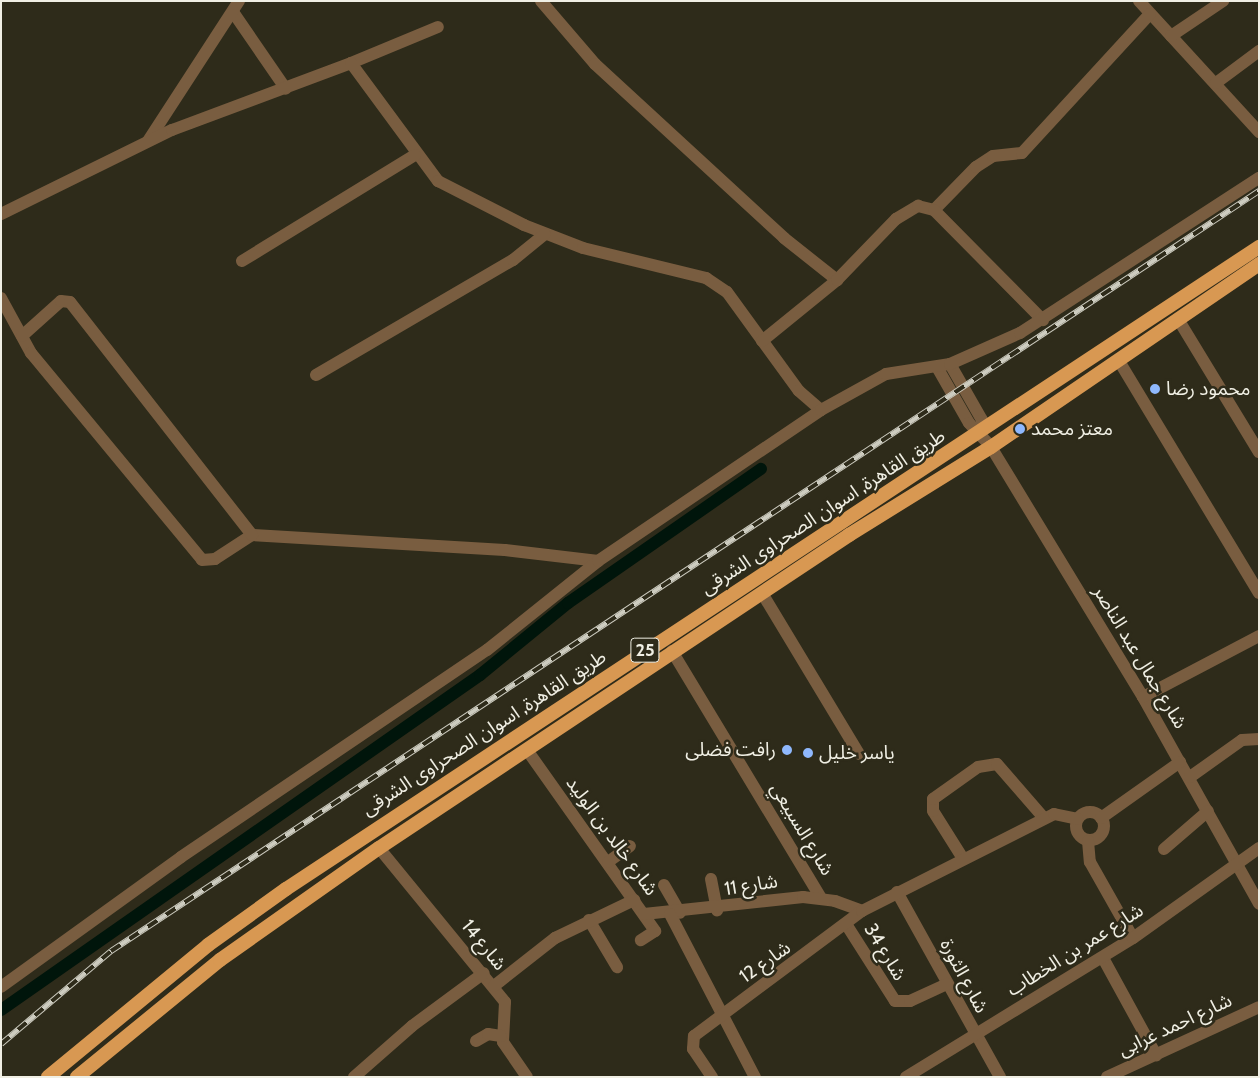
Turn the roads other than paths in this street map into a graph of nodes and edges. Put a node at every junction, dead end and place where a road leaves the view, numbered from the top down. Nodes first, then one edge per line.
1 (541, 1) edge
2 (1138, 1) edge
3 (1223, 1) edge
4 (236, 6) edge
5 (1150, 14) junction
6 (438, 28) dead end
7 (1171, 36) junction
8 (1259, 51) edge
9 (351, 63) junction
10 (1216, 83) junction
11 (286, 88) junction
12 (1259, 132) edge
13 (148, 141) junction
14 (414, 155) junction
15 (1259, 178) edge
16 (934, 210) junction
17 (1, 214) edge
18 (546, 234) junction
19 (1259, 247) edge
20 (242, 260) dead end
21 (1259, 264) edge
22 (837, 280) junction
23 (1, 298) edge
24 (1178, 319) junction
25 (1043, 320) junction
26 (22, 336) junction
27 (762, 341) junction
28 (1119, 361) junction
29 (950, 364) junction
30 (937, 367) junction
31 (316, 375) dead end
32 (821, 410) junction
33 (982, 433) junction
34 (991, 447) junction
35 (1259, 452) edge
36 (252, 535) junction
37 (598, 561) junction
38 (1259, 592) edge
39 (762, 593) junction
40 (1259, 636) edge
41 (672, 651) junction
42 (1143, 697) junction
43 (1259, 739) edge
44 (527, 750) junction
45 (859, 754) dead end
46 (1180, 762) junction
47 (1190, 778) junction
48 (1208, 811) junction
49 (1044, 818) junction
50 (1101, 818) junction
51 (1077, 819) junction
52 (1088, 841) junction
53 (630, 846) dead end
54 (379, 848) junction
55 (1259, 848) edge
56 (1164, 849) dead end
57 (962, 857) junction
58 (608, 862) junction
59 (1238, 865) junction
60 (711, 879) dead end
61 (664, 885) dead end
62 (897, 892) junction
63 (821, 898) junction
64 (634, 900) junction
65 (1259, 904) edge
66 (717, 910) junction
67 (862, 912) junction
68 (644, 914) junction
69 (675, 914) junction
70 (589, 920) junction
71 (846, 924) junction
72 (1134, 938) junction
73 (641, 940) dead end
74 (1103, 958) junction
75 (618, 967) dead end
76 (484, 973) junction
77 (947, 984) junction
78 (494, 986) junction
79 (1, 987) edge
80 (137, 1002) junction
81 (1259, 1007) edge
82 (723, 1013) junction
83 (149, 1016) junction
84 (974, 1034) junction
85 (501, 1036) junction
86 (476, 1041) dead end
87 (1156, 1055) junction
88 (48, 1077) edge
89 (77, 1077) edge
90 (354, 1077) edge
91 (527, 1077) edge
92 (712, 1077) edge
93 (755, 1077) edge
94 (906, 1077) edge
95 (1000, 1077) edge
96 (1107, 1077) edge

1 - 22 street
2 - 5 street
3 - 7 street
4 - 11 street
4 - 13 street
5 - 7 street
5 - 16 street
6 - 9 street
7 - 10 street
8 - 10 street
9 - 11 street
9 - 14 street
10 - 12 street
11 - 13 street
13 - 17 street
14 - 18 street
14 - 20 street
15 - 25 street
16 - 22 street
16 - 25 street
18 - 27 street
18 - 31 street
19 - 33 highway, طريق القاهرة, اسوان الصحراوى الشرقى / 25
21 - 24 highway, طريق القاهرة, اسوان الصحراوى الشرقى / 25
22 - 27 street
23 - 26 street
24 - 28 highway, طريق القاهرة, اسوان الصحراوى الشرقى / 25
24 - 35 street
25 - 29 street
26 - 36 street
26 - 36 street
27 - 32 street
28 - 34 highway, طريق القاهرة, اسوان الصحراوى الشرقى / 25
28 - 38 street
29 - 30 street
29 - 33 street, شارع جمال عبد الناصر
30 - 32 street
30 - 33 street, شارع جمال عبد الناصر
32 - 37 street
33 - 34 street, شارع جمال عبد الناصر
33 - 80 highway, طريق القاهرة, اسوان الصحراوى الشرقى / 25
34 - 39 highway, طريق القاهرة, اسوان الصحراوى الشرقى / 25
34 - 42 street, شارع جمال عبد الناصر
36 - 37 street
37 - 79 street
39 - 41 highway, طريق القاهرة, اسوان الصحراوى الشرقى / 25
39 - 45 street
40 - 42 street
41 - 44 highway, طريق القاهرة, اسوان الصحراوى الشرقى / 25
41 - 63 street, شارع السبيعي
42 - 46 street, شارع جمال عبد الناصر
43 - 47 street
44 - 54 highway, طريق القاهرة, اسوان الصحراوى الشرقى / 25
44 - 58 street, شارع خالد بن الوليد
46 - 47 street, شارع جمال عبد الناصر
46 - 50 street
47 - 48 street, شارع جمال عبد الناصر
48 - 56 street
48 - 59 street, شارع جمال عبد الناصر
49 - 51 street, شارع 12
49 - 57 street, شارع 12
49 - 57 street
50 - 51 street
50 - 52 street
51 - 52 street
52 - 72 street
53 - 58 street
54 - 76 street, شارع 14
54 - 83 highway, طريق القاهرة, اسوان الصحراوى الشرقى / 25
55 - 59 street, شارع عمر بن الخطاب
57 - 62 street, شارع 12
58 - 64 street, شارع خالد بن الوليد
59 - 65 street, شارع جمال عبد الناصر
59 - 72 street, شارع عمر بن الخطاب
60 - 66 street
61 - 69 street
62 - 67 street, شارع 12
62 - 77 street, شارع الثورة
63 - 66 street, شارع 11
63 - 67 street, شارع 11
64 - 68 street, شارع خالد بن الوليد
64 - 70 street
66 - 69 street, شارع 11
67 - 71 street, شارع 12
68 - 69 street, شارع 11
68 - 73 street, شارع خالد بن الوليد
69 - 82 street
70 - 75 street
70 - 78 street
71 - 77 street, شارع 34
71 - 82 street, شارع 12
72 - 74 street, شارع عمر بن الخطاب
74 - 84 street, شارع عمر بن الخطاب
74 - 87 street
76 - 78 street, شارع 14
76 - 90 street
77 - 84 street, شارع الثورة
78 - 85 street, شارع 14
80 - 83 highway
80 - 88 highway, طريق القاهرة, اسوان الصحراوى الشرقى / 25
81 - 87 street, شارع احمد عرابى
82 - 92 street, شارع 12
82 - 93 street
83 - 89 highway, طريق القاهرة, اسوان الصحراوى الشرقى / 25
84 - 94 street, شارع عمر بن الخطاب
84 - 95 street, شارع الثورة
85 - 86 street
85 - 91 street
87 - 96 street, شارع احمد عرابى

